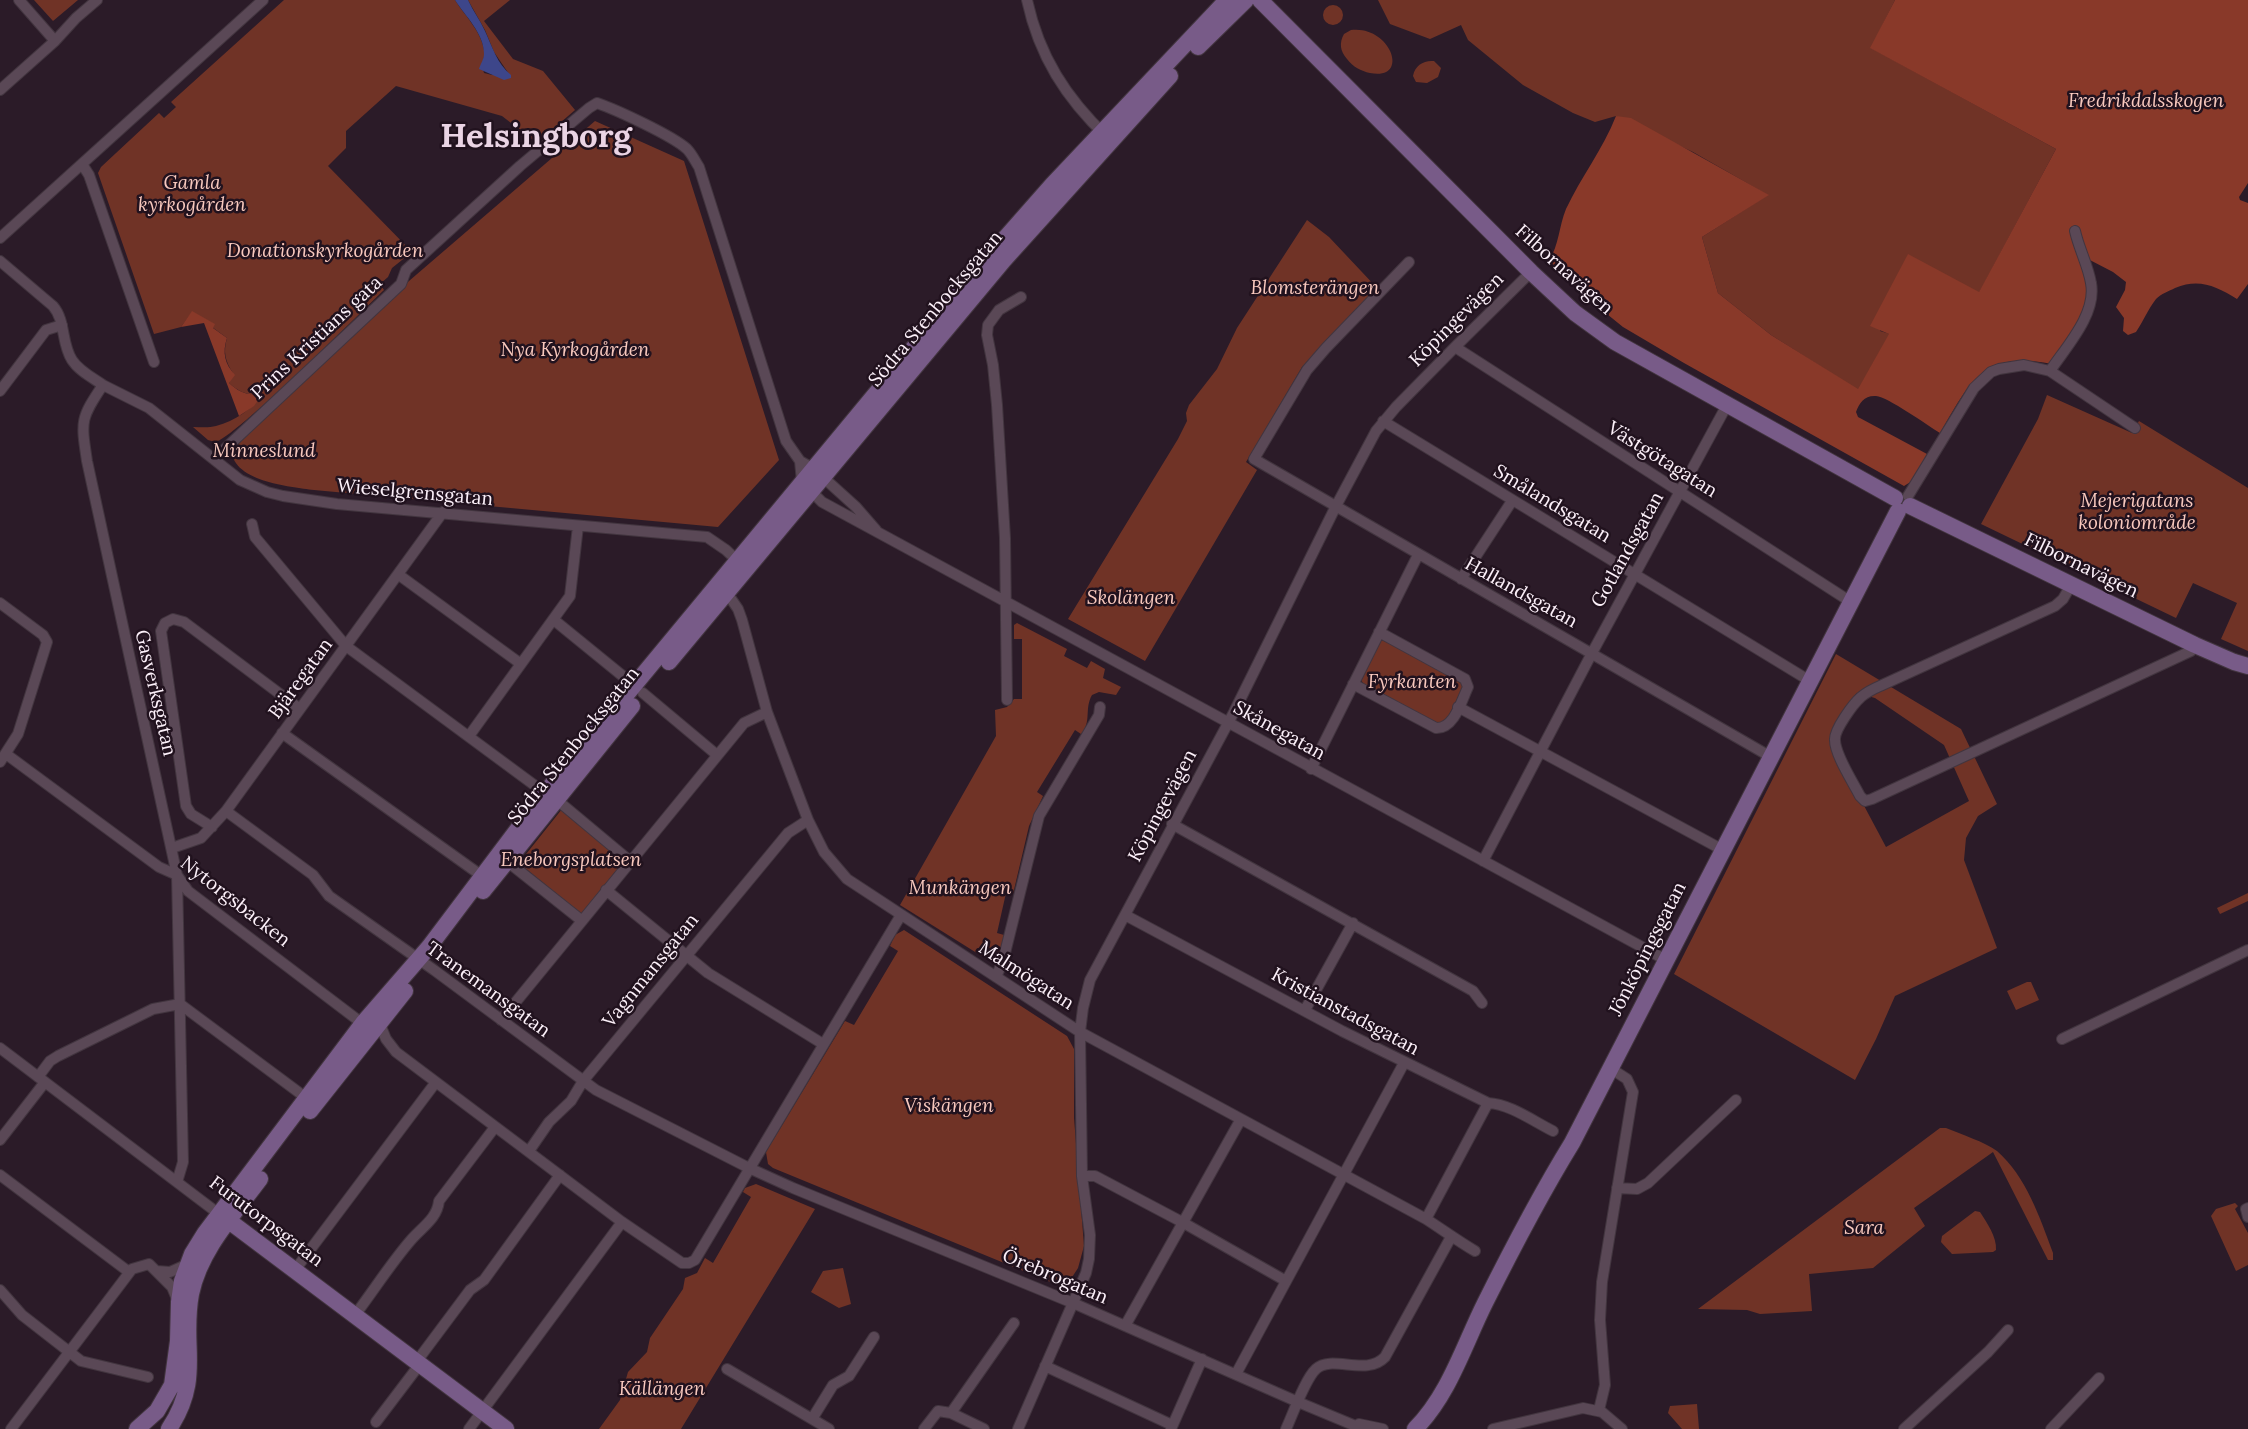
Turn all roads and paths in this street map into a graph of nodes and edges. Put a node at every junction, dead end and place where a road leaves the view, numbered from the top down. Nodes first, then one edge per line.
1 (19, 0) edge
2 (97, 0) edge
3 (1027, 0) edge
4 (1227, 0) edge
5 (1247, 0) edge
6 (1260, 0) edge
7 (260, 1) edge
8 (55, 41) junction
9 (0, 90) edge
10 (597, 103) joint
11 (1107, 136) junction
12 (82, 164) junction
13 (2075, 231) dead end
14 (0, 238) edge
15 (0, 261) edge
16 (1409, 262) dead end
17 (1531, 272) junction
18 (1021, 297) dead end
19 (62, 325) junction
20 (1455, 346) junction
21 (154, 362) dead end
22 (2050, 371) junction
23 (103, 385) junction
24 (0, 391) edge
25 (1727, 405) junction
26 (1383, 421) junction
27 (2135, 428) dead end
28 (214, 459) junction
29 (812, 469) junction
30 (805, 487) junction
31 (1680, 491) junction
32 (1512, 501) junction
33 (1903, 503) junction
34 (1336, 506) junction
35 (443, 512) junction
36 (252, 524) dead end
37 (578, 526) junction
38 (876, 530) junction
39 (1418, 555) junction
40 (742, 564) junction
41 (1635, 573) junction
42 (399, 575) junction
43 (1461, 579) junction
44 (2071, 585) junction
45 (722, 587) junction
46 (0, 603) edge
47 (1007, 603) junction
48 (1851, 603) junction
49 (554, 620) junction
50 (1378, 632) junction
51 (2195, 645) junction
52 (346, 646) junction
53 (1592, 653) junction
54 (521, 664) junction
55 (2241, 664) edge
56 (2248, 672) edge
57 (1810, 681) junction
58 (1353, 684) junction
59 (639, 689) junction
60 (1007, 700) dead end
61 (1100, 707) dead end
62 (1458, 707) junction
63 (300, 709) junction
64 (767, 712) junction
65 (1228, 723) junction
66 (282, 733) junction
67 (469, 736) junction
68 (1540, 752) junction
69 (718, 755) junction
70 (1771, 757) junction
71 (3, 758) edge
72 (1311, 769) junction
73 (551, 797) junction
74 (226, 811) junction
75 (808, 820) junction
76 (1172, 824) junction
77 (212, 827) junction
78 (172, 848) junction
79 (1723, 850) junction
80 (503, 857) junction
81 (630, 860) junction
82 (1483, 861) junction
83 (177, 875) junction
84 (482, 876) junction
85 (606, 890) junction
86 (901, 915) junction
87 (1125, 915) junction
88 (581, 920) junction
89 (1353, 923) junction
90 (2248, 950) edge
91 (685, 956) junction
92 (1666, 960) junction
93 (422, 963) junction
94 (996, 977) junction
95 (1482, 1003) dead end
96 (180, 1004) junction
97 (1305, 1010) junction
98 (501, 1020) junction
99 (372, 1025) junction
100 (1080, 1032) junction
101 (2062, 1040) dead end
102 (823, 1044) junction
103 (0, 1048) edge
104 (1404, 1063) junction
105 (1610, 1068) junction
106 (41, 1080) junction
107 (583, 1081) junction
108 (436, 1082) junction
109 (1736, 1100) dead end
110 (311, 1101) junction
111 (1489, 1103) junction
112 (1241, 1119) junction
113 (495, 1127) junction
114 (1553, 1130) dead end
115 (0, 1140) edge
116 (529, 1151) junction
117 (750, 1168) junction
118 (0, 1175) edge
119 (560, 1175) junction
120 (1083, 1176) junction
121 (1344, 1176) junction
122 (177, 1181) junction
123 (1617, 1188) junction
124 (2248, 1208) edge
125 (224, 1217) junction
126 (2248, 1217) edge
127 (1426, 1219) junction
128 (622, 1222) junction
129 (1182, 1222) junction
130 (1451, 1237) junction
131 (1475, 1251) dead end
132 (188, 1264) junction
133 (295, 1270) junction
134 (157, 1271) junction
135 (128, 1272) junction
136 (1286, 1280) junction
137 (0, 1290) edge
138 (178, 1302) junction
139 (1073, 1303) junction
140 (355, 1315) junction
141 (1014, 1323) dead end
142 (1125, 1326) junction
143 (2008, 1330) dead end
144 (874, 1337) dead end
145 (70, 1353) junction
146 (1202, 1359) junction
147 (419, 1362) junction
148 (1045, 1366) junction
149 (726, 1369) dead end
150 (1236, 1374) junction
151 (148, 1377) dead end
152 (2099, 1378) dead end
153 (1298, 1402) junction
154 (1434, 1406) junction
155 (1599, 1410) junction
156 (158, 1411) junction
157 (483, 1411) junction
158 (951, 1413) junction
159 (812, 1419) junction
160 (1346, 1421) junction
161 (376, 1422) dead end
162 (1171, 1427) edge
163 (1500, 1428) edge
164 (11, 1429) edge
165 (137, 1429) edge
166 (150, 1429) edge
167 (170, 1429) edge
168 (469, 1429) edge
169 (506, 1429) edge
170 (829, 1429) edge
171 (925, 1429) edge
172 (984, 1429) edge
173 (1018, 1429) edge
174 (1286, 1429) edge
175 (1363, 1429) edge
176 (1383, 1429) edge
177 (1415, 1429) edge
178 (1429, 1429) edge
179 (1622, 1429) edge
180 (1904, 1429) edge
181 (2051, 1429) edge

1 - 8 street
2 - 8 street
3 - 11 street
4 - 11 street
5 - 11 street
6 - 17 street, Filbornavägen
7 - 12 street
8 - 9 street
10 - 28 street, Prins Kristians gata
10 - 29 street, Skånegatan
11 - 29 street, Södra Stenbocksgatan
12 - 14 street
12 - 21 street
13 - 22 street
15 - 19 street
16 - 34 street, Hallandsgatan
17 - 20 street, Köpingevägen
17 - 25 street, Filbornavägen
18 - 47 street
19 - 23 street
19 - 24 street
20 - 26 street, Köpingevägen
20 - 31 street, Västgötagatan
22 - 27 street
22 - 33 street
23 - 28 street, Wieselgrensgatan
23 - 78 street, Gasverksgatan
25 - 31 street, Gotlandsgatan
25 - 33 street, Filbornavägen
26 - 32 street, Smålandsgatan
26 - 34 street, Köpingevägen
28 - 35 street, Wieselgrensgatan
29 - 30 street, Södra Stenbocksgatan
29 - 38 street, Skånegatan
30 - 38 street, Skånegatan
30 - 40 street, Södra Stenbocksgatan
31 - 41 street, Gotlandsgatan
31 - 48 street, Västgötagatan
32 - 41 street, Smålandsgatan
32 - 43 street
33 - 44 street, Filbornavägen
33 - 48 street, Jönköpingsgatan
34 - 39 street, Hallandsgatan
34 - 65 street, Köpingevägen
35 - 37 street, Wieselgrensgatan
35 - 42 street, Bjäregatan
36 - 52 street
37 - 40 street, Wieselgrensgatan
37 - 49 street
38 - 47 street, Skånegatan
39 - 43 street, Hallandsgatan
39 - 50 street
40 - 45 street, Södra Stenbocksgatan
41 - 53 street, Gotlandsgatan
41 - 57 street, Smålandsgatan
42 - 52 street, Bjäregatan
42 - 54 street
43 - 53 street, Hallandsgatan
44 - 51 street, Filbornavägen
44 - 51 street
45 - 59 street, Södra Stenbocksgatan
45 - 64 street, Malmögatan
46 - 71 street
47 - 60 street
47 - 65 street, Skånegatan
48 - 57 street, Jönköpingsgatan
49 - 54 street
49 - 59 street
50 - 58 street
50 - 62 street
51 - 55 street, Filbornavägen
52 - 63 street, Bjäregatan
52 - 67 street
53 - 68 street, Gotlandsgatan
53 - 70 street, Hallandsgatan
54 - 67 street
55 - 56 street, Filbornavägen
57 - 70 street, Jönköpingsgatan
58 - 62 street
58 - 72 street
59 - 69 street
59 - 73 street, Södra Stenbocksgatan
61 - 94 street
62 - 68 street
63 - 66 street, Bjäregatan
63 - 77 street
64 - 69 street
64 - 75 street, Malmögatan
65 - 72 street, Skånegatan
65 - 76 street, Köpingevägen
66 - 74 street, Bjäregatan
66 - 84 street
67 - 73 street
68 - 79 street
68 - 82 street, Gotlandsgatan
69 - 81 street
70 - 79 street, Jönköpingsgatan
71 - 83 street, Nytorgsbacken
72 - 82 street, Skånegatan
73 - 80 street, Södra Stenbocksgatan
73 - 81 street
74 - 77 street, Bjäregatan
74 - 93 street, Tranemansgatan
75 - 86 street, Malmögatan
75 - 91 street, Vagnmansgatan
76 - 87 street, Köpingevägen
76 - 89 street
77 - 78 street, Bjäregatan
78 - 83 street, Gasverksgatan
79 - 92 street, Jönköpingsgatan
80 - 84 street, Södra Stenbocksgatan
80 - 88 street
80 - 93 street, Södra Stenbocksgatan
81 - 85 street
82 - 92 street, Skånegatan
83 - 96 street, Gasverksgatan
83 - 99 street, Nytorgsbacken
84 - 93 street, Södra Stenbocksgatan
85 - 88 street
85 - 91 street
86 - 94 street, Malmögatan
86 - 102 street
87 - 97 street, Kristianstadsgatan
87 - 100 street, Köpingevägen
88 - 98 street
89 - 95 street
89 - 97 street
90 - 101 street
91 - 102 street
91 - 107 street, Vagnmansgatan
92 - 105 street, Jönköpingsgatan
93 - 98 street, Tranemansgatan
93 - 99 street, Södra Stenbocksgatan
94 - 100 street, Malmögatan
96 - 106 street
96 - 110 street
96 - 122 street, Gasverksgatan
97 - 104 street, Kristianstadsgatan
98 - 107 street, Tranemansgatan
99 - 108 street
99 - 110 street, Södra Stenbocksgatan
100 - 112 street, Malmögatan
100 - 120 street, Köpingevägen
102 - 117 street
103 - 106 street, Furutorpsgatan
104 - 111 street, Kristianstadsgatan
104 - 121 street
105 - 123 street
105 - 154 street, Jönköpingsgatan
106 - 115 street
106 - 122 street, Furutorpsgatan
107 - 116 street, Vagnmansgatan
107 - 117 street, Tranemansgatan
108 - 113 street
108 - 133 street
109 - 123 street
110 - 125 street, Södra Stenbocksgatan
111 - 114 street, Kristianstadsgatan
111 - 127 street
112 - 121 street, Malmögatan
112 - 129 street
113 - 116 street
113 - 140 street
116 - 119 street
117 - 128 street
117 - 139 street, Örebrogatan
118 - 135 street
119 - 128 street
119 - 147 street
120 - 129 street
120 - 139 street, Köpingevägen
121 - 127 street, Malmögatan
121 - 136 street
122 - 125 street, Furutorpsgatan
123 - 155 street
124 - 126 street
125 - 132 street, Södra Stenbocksgatan
125 - 133 street, Furutorpsgatan
125 - 167 street, Södra Stenbocksgatan
127 - 130 street, Malmögatan
128 - 157 street
129 - 136 street
129 - 142 street
130 - 131 street, Malmögatan
130 - 153 street
132 - 134 street
132 - 138 street, Södra Stenbocksgatan
133 - 140 street, Furutorpsgatan
134 - 135 street
134 - 138 street
135 - 145 street
136 - 150 street
137 - 145 street
138 - 156 street, Södra Stenbocksgatan
139 - 142 street, Örebrogatan
139 - 148 street, Köpingevägen
140 - 147 street, Furutorpsgatan
141 - 158 street
142 - 146 street, Örebrogatan
143 - 180 street
144 - 159 street
145 - 151 street
145 - 164 street
146 - 150 street, Örebrogatan
146 - 162 street
147 - 157 street, Furutorpsgatan
147 - 161 street
148 - 162 street
148 - 173 street, Köpingevägen
149 - 159 street
150 - 153 street, Örebrogatan
152 - 181 street
153 - 160 street, Örebrogatan
153 - 174 street
154 - 177 street, Jönköpingsgatan
154 - 178 street, Jönköpingsgatan
155 - 163 street
155 - 179 street
156 - 165 street, Södra Stenbocksgatan
156 - 166 street
157 - 168 street
157 - 169 street, Furutorpsgatan
158 - 171 street
158 - 172 street
159 - 170 street
160 - 175 street, Örebrogatan
160 - 176 street, Örebrogatan

